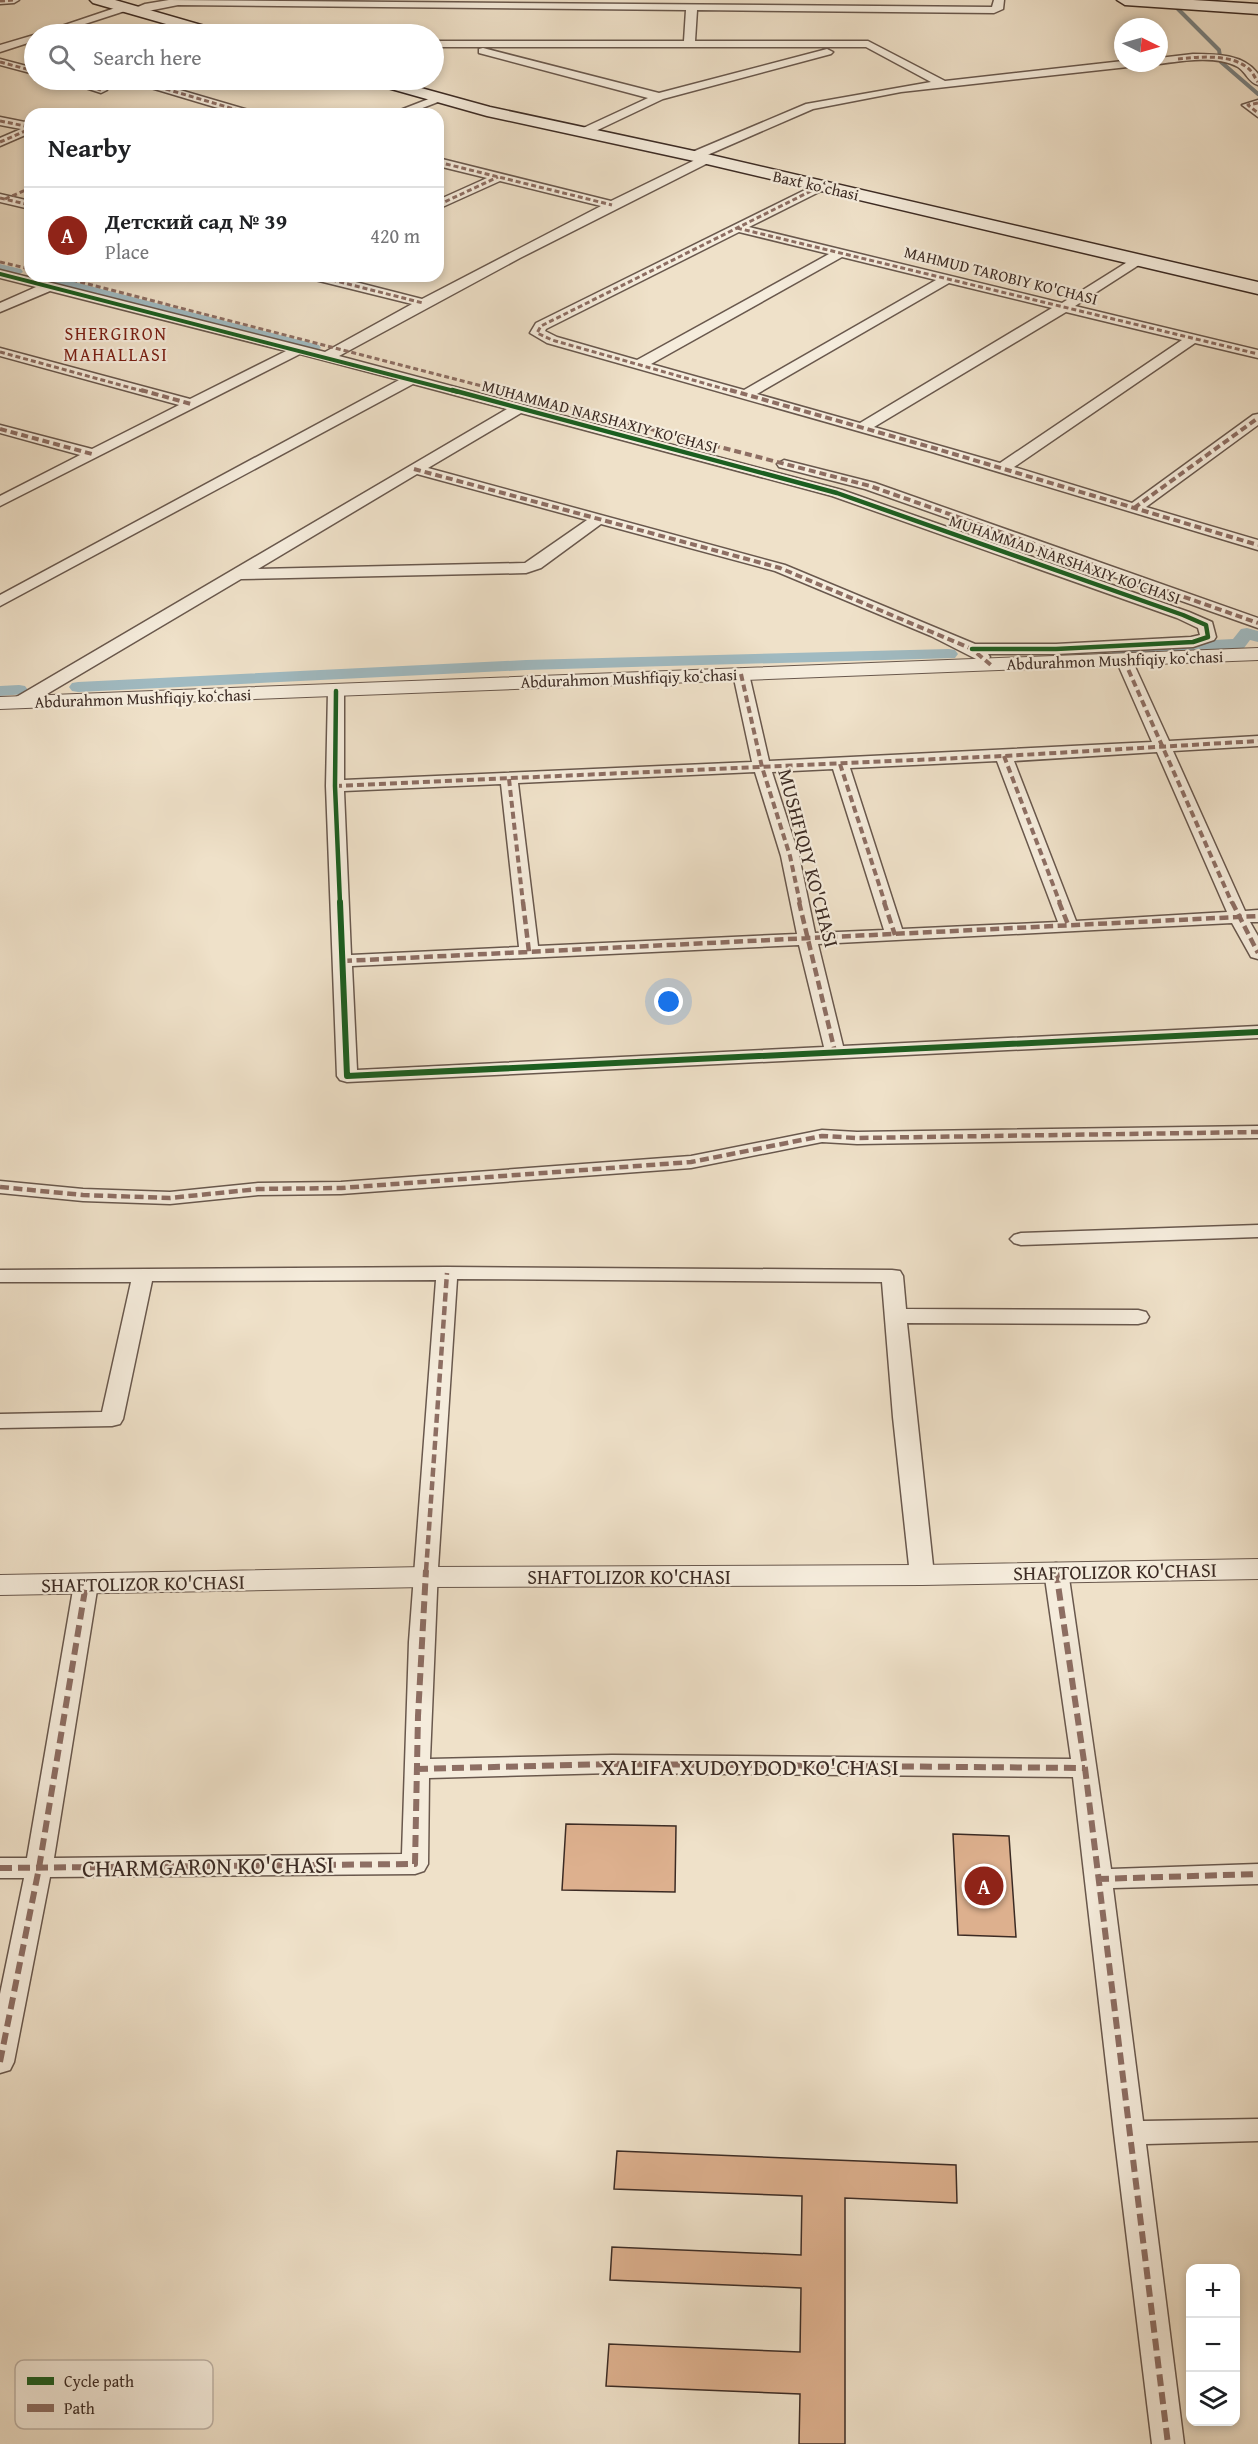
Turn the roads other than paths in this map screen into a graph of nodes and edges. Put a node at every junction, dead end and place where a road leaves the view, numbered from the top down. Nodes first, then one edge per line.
1 (14, 0) edge
2 (98, 0) edge
3 (999, 0) edge
4 (1125, 0) edge
5 (1199, 0) edge
6 (0, 1) edge
7 (1148, 1) edge
8 (1173, 1) edge
9 (447, 2) edge
10 (1258, 3) edge
11 (692, 7) junction
12 (129, 9) junction
13 (1258, 9) edge
14 (78, 24) edge
15 (178, 24) edge
16 (24, 41) edge
17 (444, 44) edge
18 (454, 44) junction
19 (868, 44) junction
20 (648, 45) junction
21 (689, 45) junction
22 (0, 49) edge
23 (594, 57) dead end
24 (1168, 60) edge
25 (0, 62) edge
26 (573, 64) dead end
27 (1114, 65) edge
28 (24, 68) edge
29 (577, 76) junction
30 (1258, 82) edge
31 (943, 84) junction
32 (169, 90) edge
33 (411, 90) edge
34 (659, 97) junction
35 (439, 98) junction
36 (1258, 103) edge
37 (231, 108) edge
38 (412, 108) edge
39 (1258, 112) edge
40 (0, 120) edge
41 (24, 126) edge
42 (24, 131) edge
43 (585, 132) junction
44 (0, 142) edge
45 (700, 158) junction
46 (444, 164) edge
47 (498, 177) junction
48 (821, 186) junction
49 (24, 190) edge
50 (2, 198) edge
51 (444, 202) edge
52 (24, 204) edge
53 (612, 205) junction
54 (737, 228) junction
55 (840, 253) junction
56 (1137, 260) junction
57 (0, 262) edge
58 (24, 272) edge
59 (24, 273) edge
60 (0, 274) edge
61 (947, 279) junction
62 (51, 282) edge
63 (57, 282) edge
64 (57, 282) edge
65 (340, 282) edge
66 (1258, 288) edge
67 (423, 303) junction
68 (1064, 307) junction
69 (0, 309) edge
70 (1193, 338) junction
71 (342, 349) junction
72 (298, 350) junction
73 (0, 352) edge
74 (1258, 354) edge
75 (327, 357) junction
76 (640, 364) junction
77 (410, 380) junction
78 (747, 394) junction
79 (191, 404) junction
80 (518, 409) junction
81 (1258, 418) edge
82 (863, 427) junction
83 (0, 429) edge
84 (92, 454) junction
85 (1003, 468) junction
86 (414, 469) junction
87 (0, 502) edge
88 (1134, 508) junction
89 (599, 519) junction
90 (1258, 545) edge
91 (234, 574) junction
92 (0, 601) edge
93 (1258, 624) edge
94 (972, 649) junction
95 (1258, 654) edge
96 (1124, 660) junction
97 (992, 666) junction
98 (741, 674) junction
99 (336, 691) junction
100 (10, 703) edge
101 (1258, 741) edge
102 (1162, 747) junction
103 (1004, 756) junction
104 (840, 764) junction
105 (762, 767) junction
106 (509, 778) junction
107 (335, 786) junction
108 (1258, 916) edge
109 (1239, 918) junction
110 (1069, 927) junction
111 (895, 935) junction
112 (807, 939) junction
113 (529, 952) junction
114 (1258, 953) edge
115 (343, 960) junction
116 (1258, 1032) edge
117 (836, 1052) junction
118 (1258, 1132) edge
119 (0, 1186) edge
120 (1258, 1231) edge
121 (1021, 1239) dead end
122 (447, 1273) junction
123 (143, 1275) junction
124 (0, 1276) edge
125 (895, 1316) junction
126 (1138, 1317) dead end
127 (0, 1421) edge
128 (1258, 1569) edge
129 (1056, 1571) junction
130 (922, 1575) junction
131 (424, 1577) junction
132 (86, 1584) junction
133 (0, 1585) edge
134 (1084, 1768) junction
135 (416, 1769) junction
136 (0, 1868) edge
137 (39, 1868) junction
138 (1258, 1874) edge
139 (1098, 1879) junction
140 (0, 2062) edge
141 (1258, 2130) edge
142 (1128, 2133) junction
143 (1168, 2444) edge

1 - 6 street
2 - 12 main road
3 - 11 street
4 - 7 main road
5 - 10 main road
7 - 8 main road
8 - 13 main road
9 - 11 street
9 - 12 street
11 - 21 street
12 - 14 street
12 - 15 main road
16 - 22 street
17 - 18 street
18 - 20 street
18 - 29 street
19 - 21 street
19 - 31 street
19 - 34 street
20 - 21 street
20 - 23 street
24 - 30 street
25 - 28 street
26 - 29 street
27 - 31 street
29 - 34 street
31 - 45 street
32 - 37 street
33 - 35 main road, Baxt koʻchasi
34 - 43 street
35 - 38 street
35 - 43 main road, Baxt koʻchasi
36 - 39 street
40 - 41 street
42 - 44 street
43 - 45 main road, Baxt koʻchasi
45 - 48 main road, Baxt koʻchasi
45 - 53 street
46 - 47 street
47 - 51 street
47 - 53 street
48 - 54 street
48 - 56 main road, Baxt koʻchasi
49 - 50 street
50 - 52 street
53 - 67 street
54 - 55 street, MAHMUD TAROBIY KO'CHASI
54 - 76 street
55 - 61 street, MAHMUD TAROBIY KO'CHASI
55 - 76 street
56 - 66 main road, Baxt koʻchasi
56 - 68 street
57 - 58 street
59 - 60 street, MUHAMMAD NARSHAXIY KO'CHASI
61 - 68 street, MAHMUD TAROBIY KO'CHASI
61 - 78 street
62 - 69 street
63 - 71 street
64 - 72 street, MUHAMMAD NARSHAXIY KO'CHASI
65 - 67 street
67 - 71 street
68 - 70 street, MAHMUD TAROBIY KO'CHASI
68 - 82 street
70 - 74 street, MAHMUD TAROBIY KO'CHASI
70 - 85 street
71 - 75 street
71 - 93 street
72 - 75 street, MUHAMMAD NARSHAXIY KO'CHASI
72 - 79 street
73 - 79 street
75 - 77 street, MUHAMMAD NARSHAXIY KO'CHASI
76 - 78 street
77 - 80 street, MUHAMMAD NARSHAXIY KO'CHASI
77 - 92 street
78 - 82 street
79 - 84 street
80 - 86 street
80 - 94 street, MUHAMMAD NARSHAXIY KO'CHASI
81 - 88 street
82 - 85 street
83 - 84 street
84 - 87 street
85 - 88 street
86 - 89 street
86 - 91 street
88 - 90 street
89 - 91 street
89 - 94 street
91 - 100 street
94 - 97 street
95 - 96 street, Abdurahmon Mushfiqiy koʻchasi
96 - 97 street, Abdurahmon Mushfiqiy koʻchasi
96 - 102 street
97 - 98 street, Abdurahmon Mushfiqiy koʻchasi
98 - 99 street, Abdurahmon Mushfiqiy koʻchasi
98 - 105 street, MUSHFIQIY KO'CHASI
99 - 100 street, Abdurahmon Mushfiqiy koʻchasi
99 - 107 street
101 - 102 street
102 - 103 street
102 - 109 street
103 - 104 street
103 - 110 street
104 - 105 street
104 - 111 street
105 - 106 street
105 - 112 street, MUSHFIQIY KO'CHASI
106 - 107 street
106 - 113 street
107 - 115 street
108 - 109 street
109 - 110 street
109 - 114 street
110 - 111 street
111 - 112 street
112 - 113 street
112 - 117 street, MUSHFIQIY KO'CHASI
113 - 115 street
115 - 117 street
116 - 117 street
118 - 119 street
120 - 121 street
122 - 123 street
122 - 125 street
122 - 131 street
123 - 124 street
123 - 127 street
125 - 126 street
125 - 130 street
128 - 129 street, SHAFTOLIZOR KO'CHASI
129 - 130 street, SHAFTOLIZOR KO'CHASI
129 - 134 street
130 - 131 street, SHAFTOLIZOR KO'CHASI
131 - 132 street, SHAFTOLIZOR KO'CHASI
131 - 135 street
132 - 133 street, SHAFTOLIZOR KO'CHASI
132 - 137 street
134 - 135 street, XALIFA XUDOYDOD KO'CHASI
134 - 139 street
135 - 137 street, CHARMGARON KO'CHASI
136 - 137 street, CHARMGARON KO'CHASI
137 - 140 street
138 - 139 street
139 - 142 street
141 - 142 street
142 - 143 street

